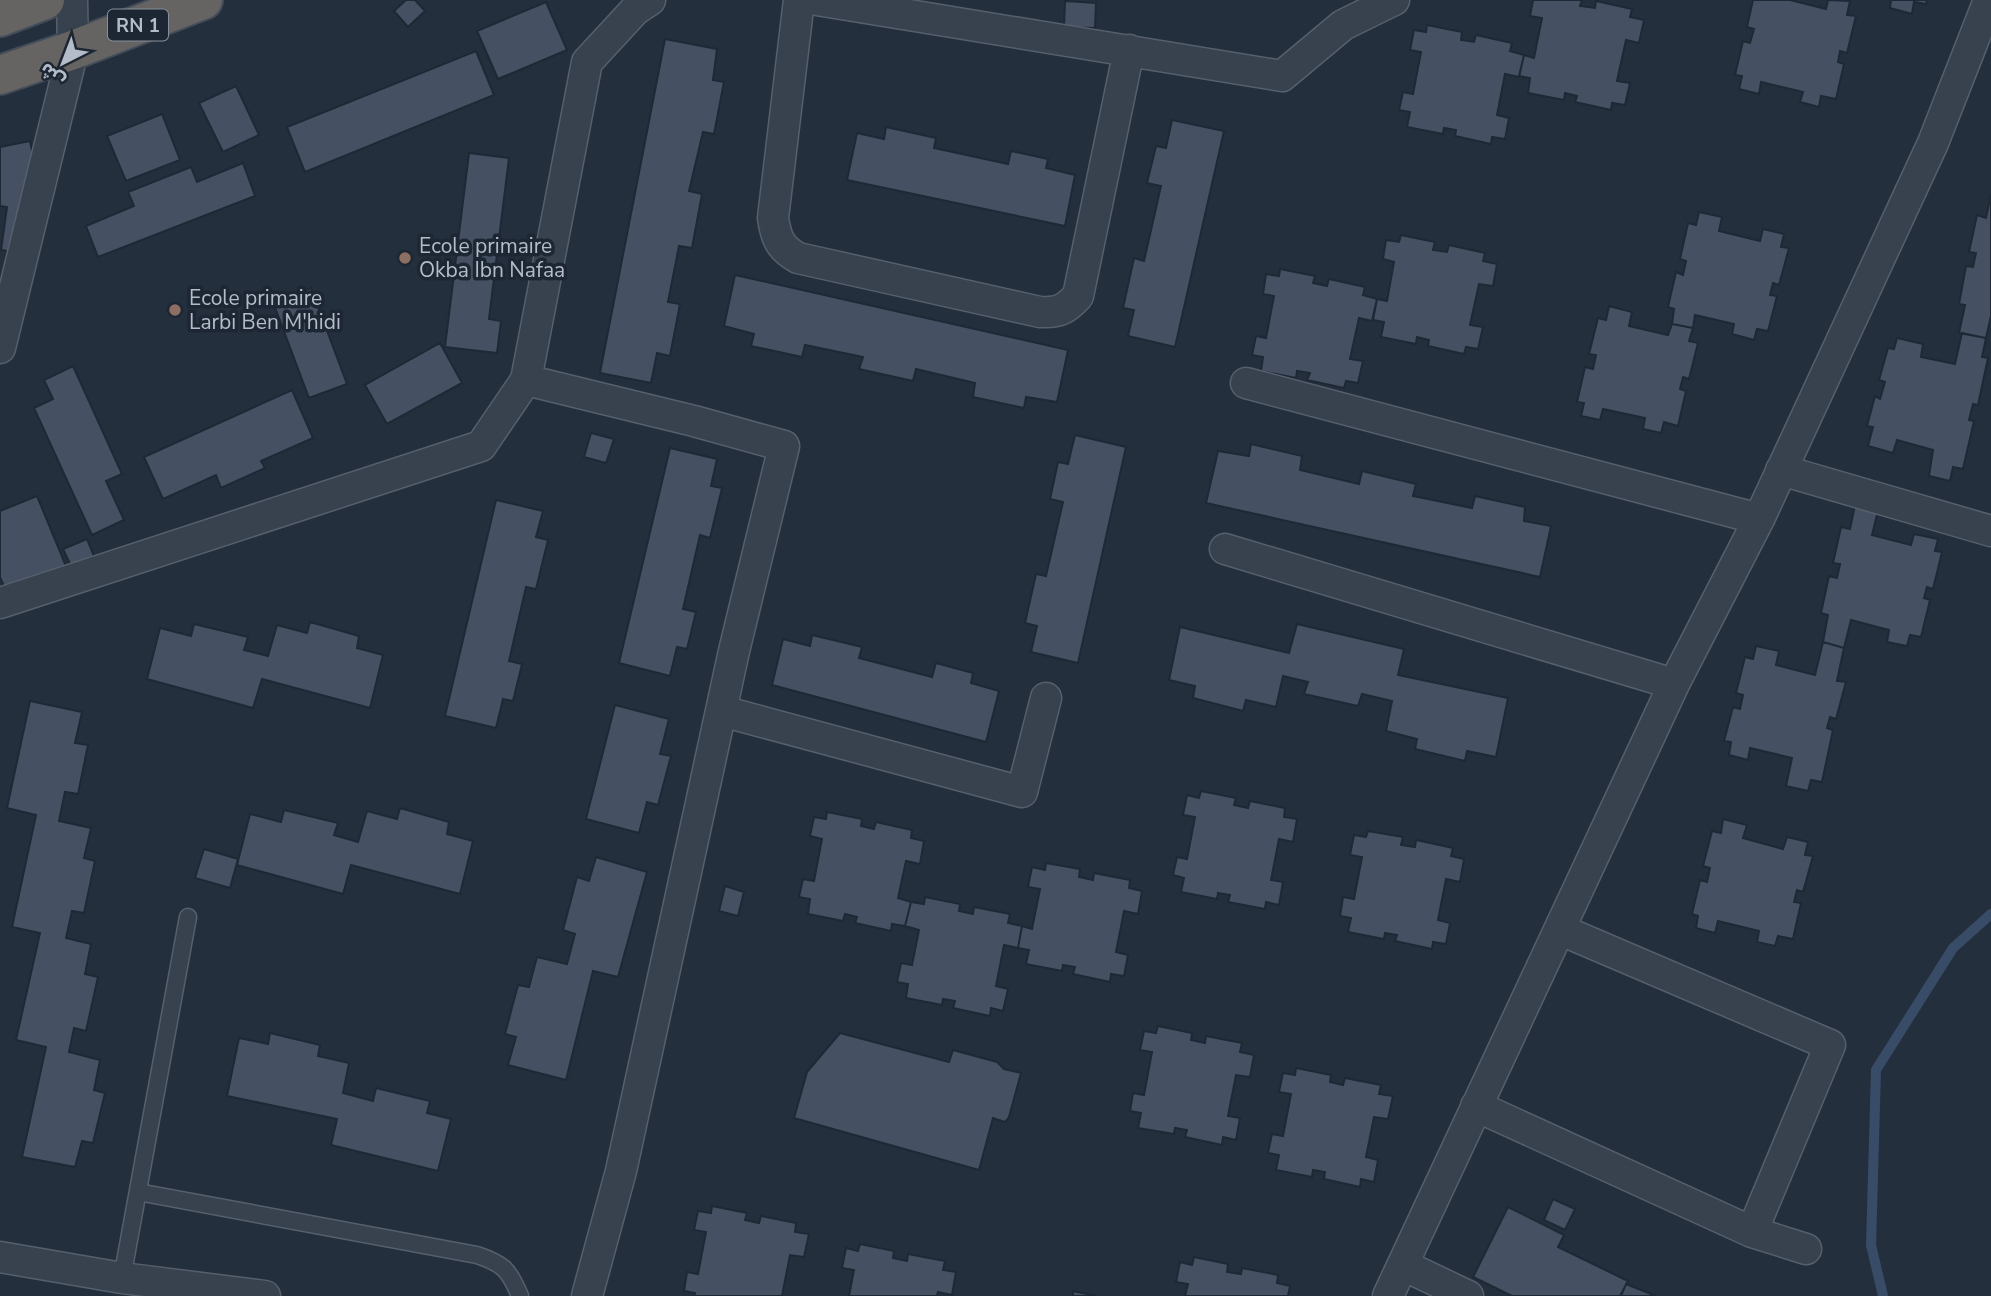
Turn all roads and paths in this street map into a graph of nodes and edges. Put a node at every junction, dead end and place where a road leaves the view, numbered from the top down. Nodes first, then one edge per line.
1 (45, 0) edge
2 (72, 0) edge
3 (203, 0) edge
4 (650, 0) edge
5 (799, 0) edge
6 (817, 0) edge
7 (1394, 0) edge
8 (1989, 0) edge
9 (1339, 13) edge
10 (0, 17) edge
11 (73, 50) junction
12 (1129, 50) junction
13 (0, 75) edge
14 (0, 348) edge
15 (526, 380) junction
16 (1246, 383) dead end
17 (1780, 470) junction
18 (1759, 519) junction
19 (1991, 531) edge
20 (1225, 549) dead end
21 (0, 603) edge
22 (1674, 684) junction
23 (1046, 698) dead end
24 (722, 711) junction
25 (188, 917) dead end
26 (1561, 930) junction
27 (1476, 1106) junction
28 (138, 1192) junction
29 (1752, 1232) junction
30 (1806, 1249) dead end
31 (0, 1257) edge
32 (1403, 1265) junction
33 (122, 1278) junction
34 (265, 1296) edge
35 (520, 1296) edge
36 (587, 1296) edge
37 (1388, 1296) edge
38 (1468, 1296) edge

1 - 10 highway
2 - 11 street
3 - 11 highway, RN 1
4 - 15 street
5 - 12 street
6 - 12 street
7 - 9 street
8 - 17 street
9 - 12 street
11 - 13 highway, RN 1
11 - 14 street
15 - 21 street
15 - 24 street
16 - 18 street
17 - 18 street
17 - 19 street
18 - 22 street
20 - 22 street
22 - 26 street
23 - 24 street
24 - 36 street
25 - 28 lane
26 - 27 street
26 - 29 street
27 - 29 street
27 - 32 street
28 - 33 lane
28 - 35 lane
29 - 30 street
31 - 33 street
32 - 37 street
32 - 38 street
33 - 34 street

